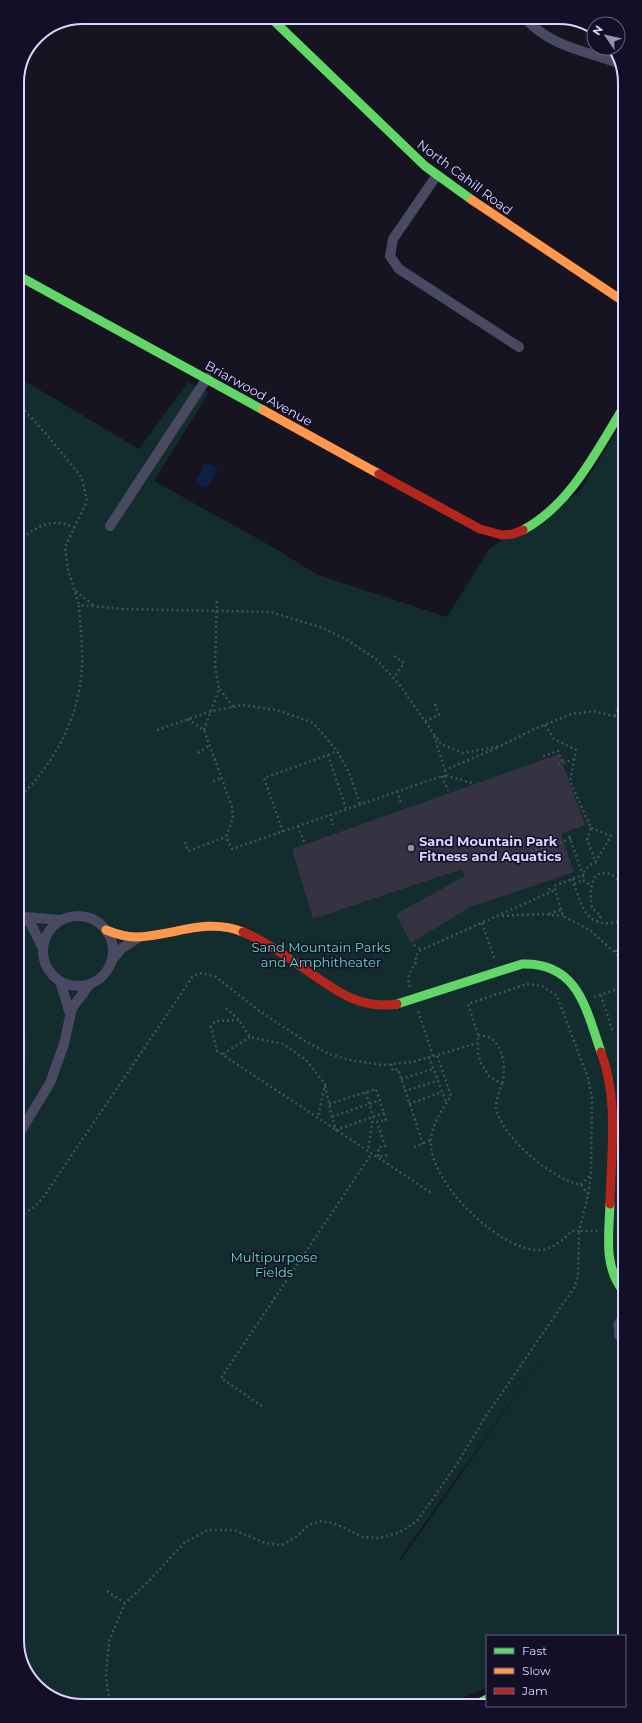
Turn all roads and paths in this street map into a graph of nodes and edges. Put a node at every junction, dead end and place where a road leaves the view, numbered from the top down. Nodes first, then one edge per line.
1 (277, 24) edge
2 (530, 24) edge
3 (613, 61) edge
4 (438, 175) junction
5 (24, 279) edge
6 (618, 298) edge
7 (519, 347) dead end
8 (207, 378) junction
9 (24, 410) edge
10 (618, 416) edge
11 (110, 526) dead end
12 (75, 528) junction
13 (24, 537) edge
14 (76, 591) junction
15 (217, 598) dead end
16 (79, 605) junction
17 (96, 607) junction
18 (217, 611) junction
19 (394, 656) dead end
20 (394, 678) junction
21 (219, 689) junction
22 (435, 704) dead end
23 (618, 706) edge
24 (233, 707) junction
25 (212, 711) junction
26 (615, 716) junction
27 (618, 717) edge
28 (188, 719) junction
29 (425, 721) junction
30 (545, 725) junction
31 (157, 730) dead end
32 (204, 730) junction
33 (433, 732) junction
34 (210, 745) junction
35 (501, 746) junction
36 (337, 751) junction
37 (198, 753) dead end
38 (328, 755) junction
39 (543, 756) dead end
40 (573, 760) junction
41 (563, 763) junction
42 (558, 764) dead end
43 (445, 770) junction
44 (442, 776) junction
45 (447, 776) junction
46 (222, 778) junction
47 (213, 781) dead end
48 (473, 783) dead end
49 (397, 791) junction
50 (448, 791) dead end
51 (24, 793) edge
52 (401, 803) dead end
53 (360, 804) junction
54 (346, 808) junction
55 (330, 814) junction
56 (333, 825) dead end
57 (298, 826) junction
58 (591, 828) junction
59 (283, 832) junction
60 (226, 837) junction
61 (185, 842) dead end
62 (304, 842) dead end
63 (531, 852) dead end
64 (596, 862) junction
65 (583, 875) junction
66 (572, 879) junction
67 (583, 880) junction
68 (618, 882) edge
69 (574, 884) junction
70 (591, 886) junction
71 (549, 888) dead end
72 (555, 890) junction
73 (550, 892) junction
74 (561, 910) junction
75 (24, 915) edge
76 (549, 915) junction
77 (563, 916) junction
78 (24, 918) edge
79 (494, 918) junction
80 (61, 920) junction
81 (597, 922) junction
82 (618, 922) edge
83 (482, 923) junction
84 (106, 930) junction
85 (139, 937) junction
86 (414, 945) dead end
87 (43, 949) junction
88 (421, 950) junction
89 (618, 950) edge
90 (615, 951) junction
91 (618, 954) edge
92 (112, 960) junction
93 (499, 971) junction
94 (60, 981) junction
95 (90, 984) junction
96 (505, 991) junction
97 (600, 995) dead end
98 (414, 999) junction
99 (226, 1008) dead end
100 (70, 1015) junction
101 (239, 1020) junction
102 (613, 1033) dead end
103 (478, 1035) junction
104 (24, 1036) edge
105 (250, 1037) junction
106 (477, 1043) junction
107 (223, 1054) junction
108 (437, 1055) junction
109 (433, 1056) junction
110 (429, 1057) junction
111 (24, 1062) edge
112 (391, 1064) junction
113 (433, 1070) junction
114 (401, 1079) junction
115 (437, 1081) junction
116 (325, 1084) junction
117 (502, 1084) junction
118 (404, 1091) junction
119 (366, 1092) junction
120 (442, 1092) junction
121 (380, 1100) junction
122 (447, 1103) junction
123 (329, 1104) junction
124 (371, 1104) junction
125 (409, 1104) junction
126 (384, 1113) junction
127 (332, 1117) junction
128 (373, 1117) junction
129 (318, 1118) junction
130 (24, 1126) edge
131 (336, 1130) junction
132 (431, 1140) junction
133 (423, 1144) junction
134 (414, 1147) dead end
135 (368, 1151) junction
136 (372, 1153) junction
137 (389, 1155) dead end
138 (378, 1158) junction
139 (591, 1174) junction
140 (581, 1186) junction
141 (433, 1194) dead end
142 (588, 1195) junction
143 (24, 1212) edge
144 (579, 1231) junction
145 (609, 1232) junction
146 (618, 1286) edge
147 (618, 1320) edge
148 (618, 1338) edge
149 (262, 1406) dead end
150 (107, 1591) dead end
151 (125, 1603) junction
152 (109, 1699) edge

1 - 4 street, North Cahill Road
2 - 3 street
4 - 6 street, North Cahill Road
4 - 7 street
5 - 8 street, Briarwood Avenue
8 - 10 street, Briarwood Avenue
8 - 11 street
9 - 12 path
12 - 13 path
12 - 14 path
14 - 16 path
14 - 17 path
15 - 18 path
16 - 17 path
16 - 51 path
17 - 18 path
18 - 20 path
18 - 21 path
19 - 20 path
20 - 29 path
21 - 24 path
21 - 25 path
22 - 29 path
23 - 26 path
24 - 25 path
24 - 36 path
25 - 28 path
25 - 32 path
26 - 27 path
26 - 30 path
28 - 31 path
28 - 32 path
29 - 33 path
30 - 35 path
30 - 40 path
32 - 34 path
33 - 35 path
33 - 43 path
34 - 37 path
34 - 46 path
35 - 43 path
36 - 38 path
36 - 53 path
38 - 54 path
38 - 59 path
39 - 41 path
40 - 41 path
40 - 58 path
41 - 42 path
43 - 45 path
44 - 45 path
44 - 49 path
44 - 50 path
45 - 48 path
46 - 47 path
46 - 60 path
49 - 52 path
49 - 53 path
53 - 54 path
54 - 55 path
55 - 56 path
55 - 57 path
57 - 59 path
57 - 62 path
58 - 64 path
58 - 64 path
59 - 60 path
60 - 61 path
63 - 65 path
64 - 65 path
65 - 66 path
65 - 67 path
66 - 69 path
66 - 72 path
67 - 69 path
67 - 70 path
68 - 70 path
69 - 81 path
70 - 81 path
71 - 73 path
72 - 73 path
72 - 74 path
73 - 79 path
74 - 76 path
74 - 77 path
75 - 80 street
76 - 77 path
76 - 79 path
77 - 90 path
78 - 87 street
79 - 83 path
80 - 84 street
80 - 87 street
81 - 82 path
83 - 88 path
83 - 93 path
84 - 85 street
84 - 92 street
85 - 92 street
85 - 98 street
86 - 88 path
87 - 94 street
88 - 98 path
89 - 90 path
90 - 91 path
92 - 95 street
93 - 96 path
93 - 98 street
93 - 145 street
94 - 95 street
94 - 100 street
95 - 100 street
96 - 103 path
96 - 139 path
97 - 102 path
98 - 109 path
99 - 101 path
100 - 130 street
101 - 105 path
101 - 107 path
103 - 106 path
103 - 117 path
104 - 111 path
105 - 107 path
105 - 116 path
106 - 108 path
106 - 117 path
107 - 129 path
108 - 109 path
108 - 122 path
109 - 110 path
110 - 112 path
110 - 113 path
112 - 114 path
112 - 143 path
113 - 114 path
113 - 115 path
114 - 118 path
115 - 118 path
115 - 120 path
116 - 123 path
116 - 129 path
117 - 140 path
118 - 125 path
119 - 121 path
119 - 123 path
119 - 124 path
120 - 122 path
120 - 125 path
121 - 124 path
121 - 126 path
122 - 132 path
123 - 127 path
124 - 127 path
124 - 128 path
125 - 133 path
126 - 128 path
126 - 138 path
127 - 131 path
128 - 131 path
128 - 135 path
129 - 131 path
131 - 135 path
132 - 133 path
132 - 144 path
133 - 134 path
135 - 136 path
136 - 138 path
136 - 149 path
137 - 138 path
138 - 141 path
139 - 140 path
139 - 142 path
140 - 142 path
142 - 144 path
144 - 145 path
144 - 151 path
145 - 146 street
147 - 148 lane
150 - 151 path
151 - 152 path

